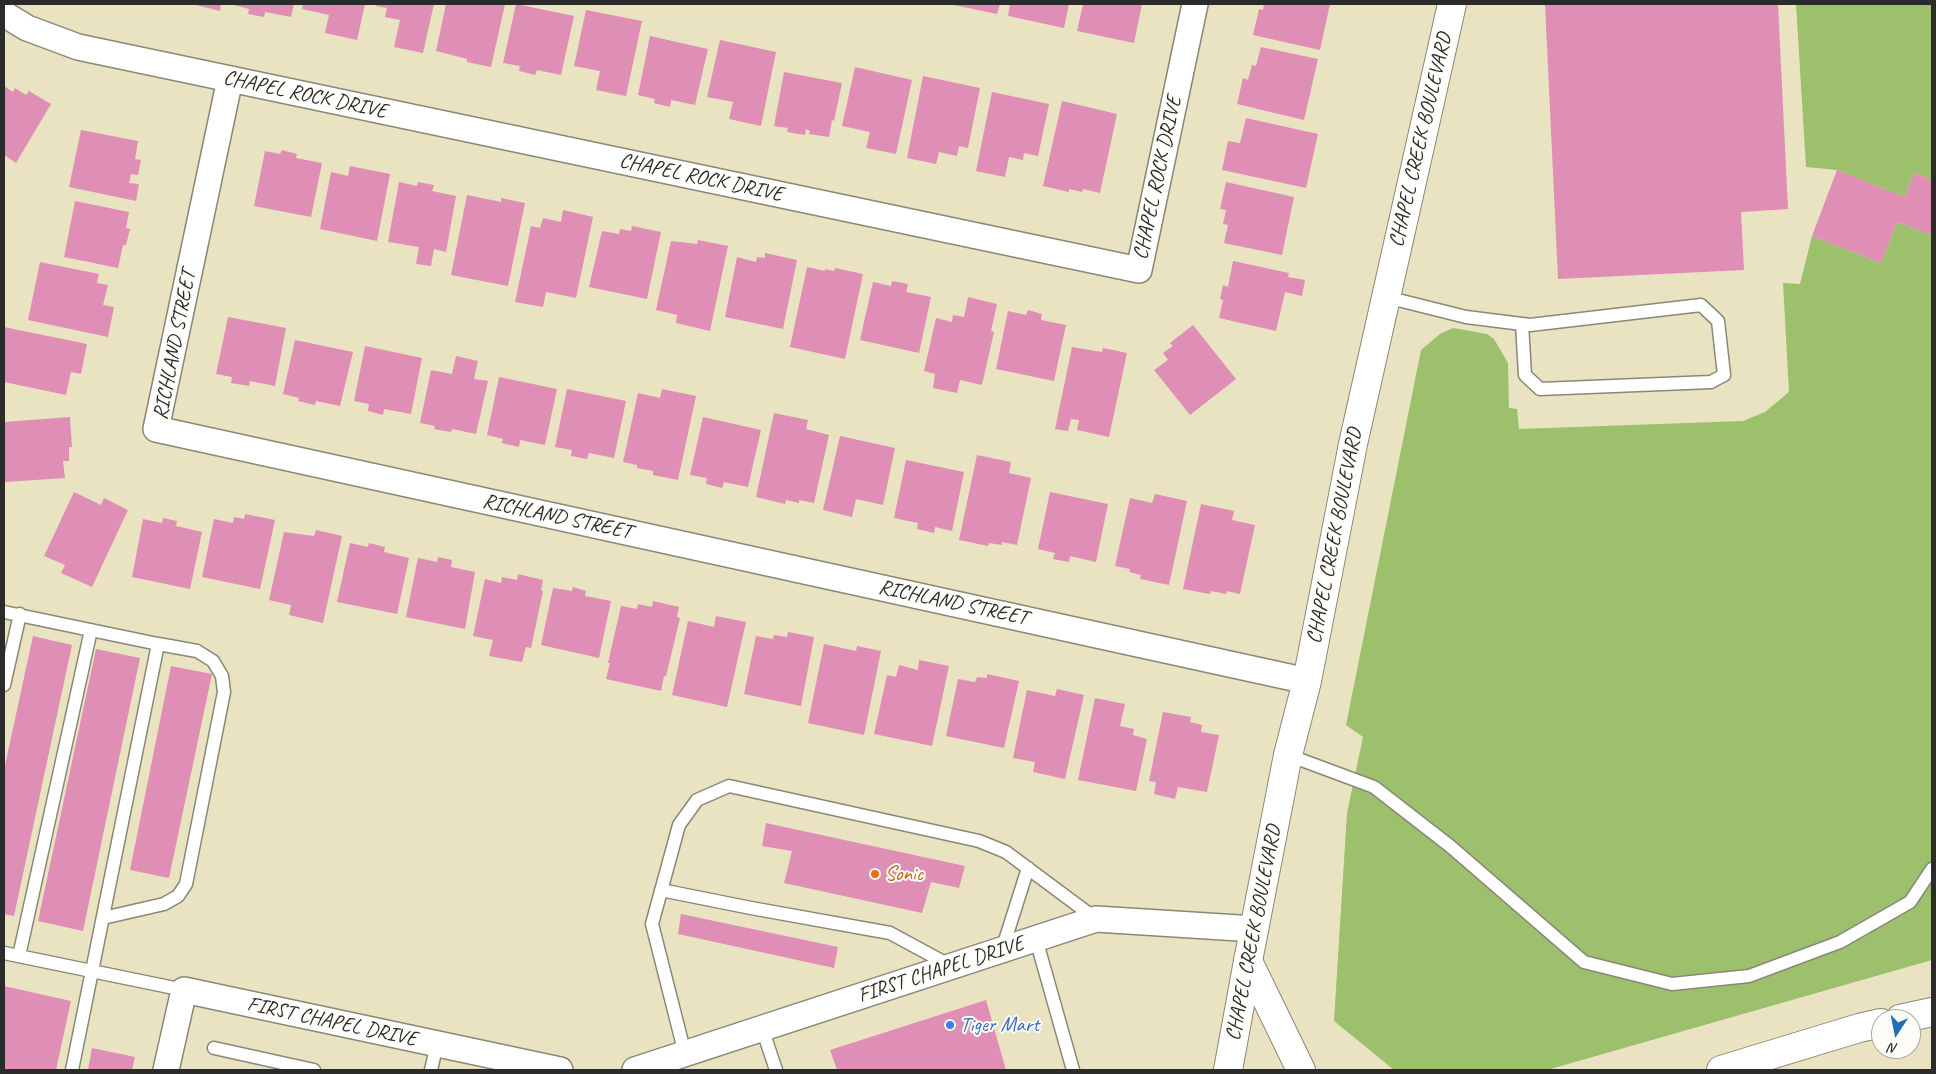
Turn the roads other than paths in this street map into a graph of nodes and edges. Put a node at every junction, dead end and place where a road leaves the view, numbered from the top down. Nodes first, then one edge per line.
1 (1195, 4) edge
2 (1452, 4) edge
3 (4, 14) edge
4 (230, 79) junction
5 (1386, 297) junction
6 (1522, 324) junction
7 (4, 612) edge
8 (20, 614) junction
9 (91, 630) junction
10 (158, 644) junction
11 (1307, 681) junction
12 (4, 685) edge
13 (1288, 755) junction
14 (1028, 868) junction
15 (1932, 869) edge
16 (661, 890) junction
17 (103, 918) junction
18 (1096, 919) junction
19 (1255, 929) junction
20 (1036, 939) junction
21 (1002, 950) junction
22 (4, 953) edge
23 (19, 956) junction
24 (1248, 961) junction
25 (952, 966) junction
26 (92, 972) junction
27 (184, 990) junction
28 (1871, 1025) edge
29 (762, 1028) junction
30 (436, 1044) junction
31 (214, 1048) dead end
32 (688, 1062) edge
33 (72, 1070) edge
34 (166, 1070) edge
35 (314, 1070) edge
36 (431, 1070) edge
37 (560, 1070) edge
38 (635, 1070) edge
39 (776, 1070) edge
40 (1073, 1070) edge
41 (1228, 1070) edge
42 (1301, 1070) edge
43 (1722, 1070) edge

1 - 4 street, CHAPEL ROCK DRIVE
2 - 5 main road, CHAPEL CREEK BOULEVARD
3 - 4 street, CHAPEL ROCK DRIVE
4 - 11 street, RICHLAND STREET
5 - 6 lane
5 - 11 main road, CHAPEL CREEK BOULEVARD
6 - 6 lane
7 - 8 lane
8 - 9 lane
8 - 12 lane
9 - 10 lane
9 - 23 lane
10 - 17 lane
10 - 17 lane
11 - 13 main road, CHAPEL CREEK BOULEVARD
13 - 15 lane
13 - 19 main road, CHAPEL CREEK BOULEVARD
14 - 16 lane
14 - 18 lane
14 - 21 lane
16 - 25 lane
16 - 32 lane
17 - 26 lane
18 - 19 street, FIRST CHAPEL DRIVE
18 - 20 street, FIRST CHAPEL DRIVE
19 - 24 main road, CHAPEL CREEK BOULEVARD
20 - 21 street, FIRST CHAPEL DRIVE
20 - 40 lane
21 - 25 street, FIRST CHAPEL DRIVE
22 - 23 lane
23 - 26 lane
24 - 41 main road, CHAPEL CREEK BOULEVARD
24 - 42 main road
25 - 29 street, FIRST CHAPEL DRIVE
26 - 27 lane
26 - 33 lane
27 - 30 street, FIRST CHAPEL DRIVE
27 - 34 street
28 - 43 main road
29 - 32 street, FIRST CHAPEL DRIVE
29 - 39 lane
30 - 36 lane
30 - 37 street, FIRST CHAPEL DRIVE
31 - 35 lane
32 - 38 street, FIRST CHAPEL DRIVE

